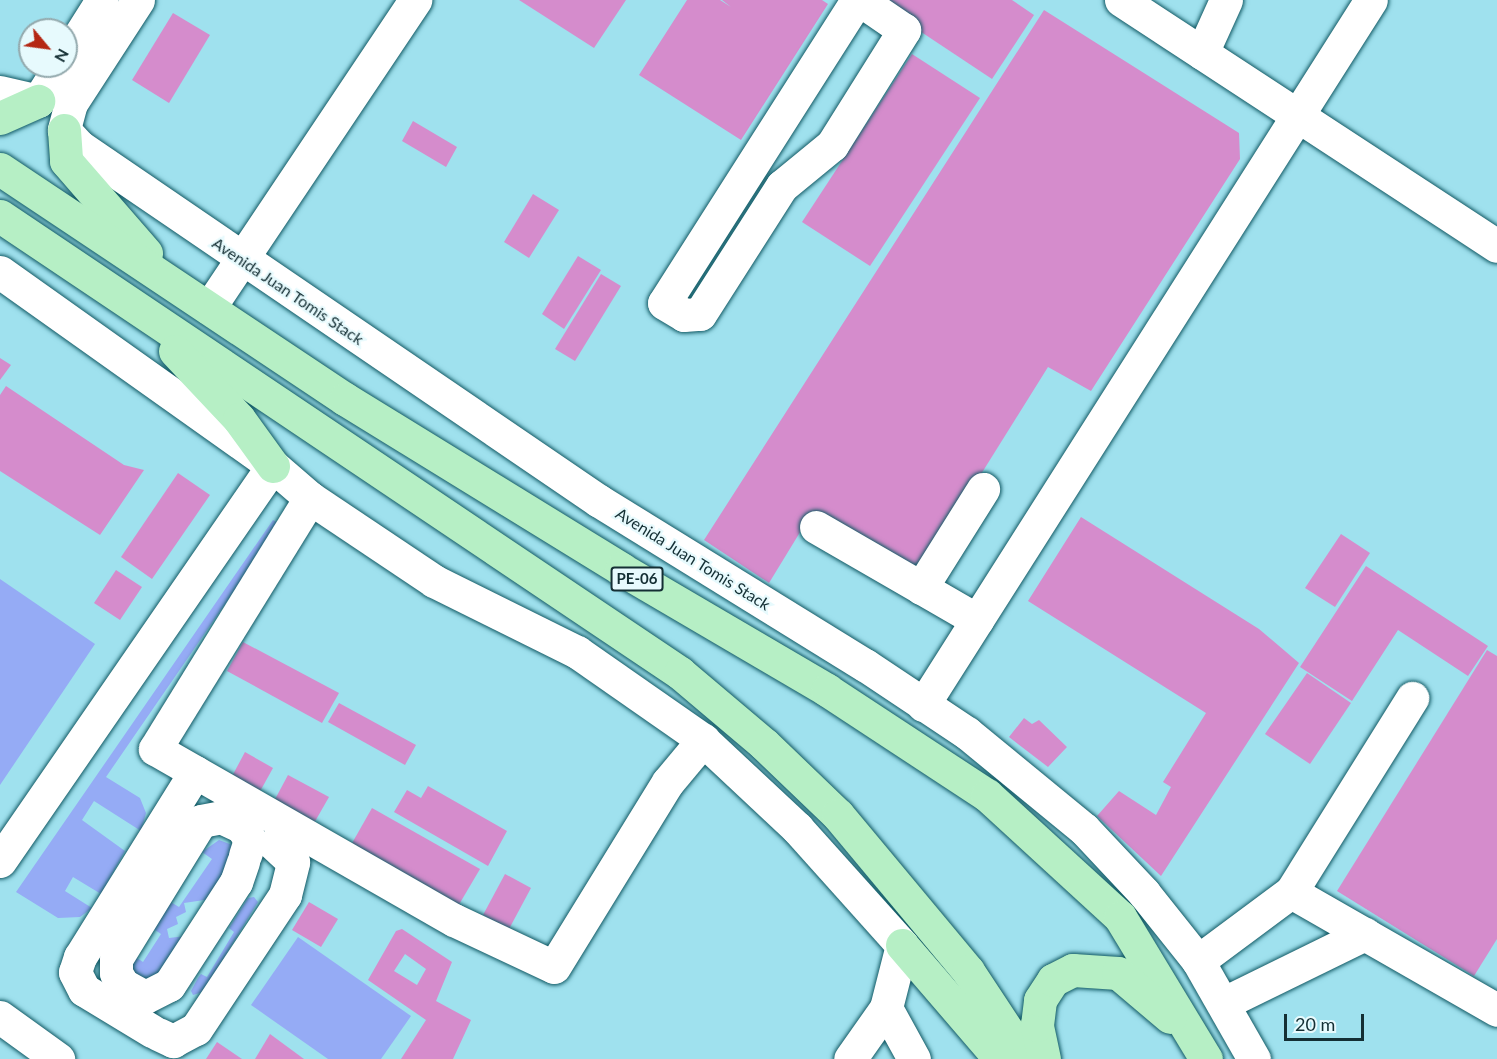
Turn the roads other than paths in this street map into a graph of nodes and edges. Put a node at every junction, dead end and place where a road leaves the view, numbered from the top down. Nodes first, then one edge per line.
1 (102, 0) edge
2 (138, 0) edge
3 (415, 0) edge
4 (859, 0) edge
5 (1120, 0) edge
6 (1226, 0) edge
7 (1371, 0) edge
8 (78, 38) edge
9 (1202, 53) junction
10 (52, 78) edge
11 (0, 92) edge
12 (38, 101) junction
13 (1296, 115) junction
14 (0, 118) edge
15 (64, 130) junction
16 (0, 169) edge
17 (0, 216) edge
18 (0, 223) edge
19 (1497, 246) edge
20 (47, 248) junction
21 (241, 259) junction
22 (0, 272) edge
23 (161, 274) junction
24 (111, 290) junction
25 (209, 309) junction
26 (273, 466) junction
27 (983, 489) dead end
28 (310, 498) junction
29 (816, 527) dead end
30 (921, 588) junction
31 (977, 620) junction
32 (1412, 698) dead end
33 (923, 705) junction
34 (703, 740) junction
35 (195, 772) junction
36 (316, 842) junction
37 (0, 861) edge
38 (262, 868) junction
39 (1291, 892) junction
40 (1365, 934) junction
41 (902, 945) junction
42 (1198, 961) junction
43 (170, 1000) junction
44 (1224, 1003) junction
45 (886, 1008) junction
46 (1497, 1010) edge
47 (0, 1017) edge
48 (155, 1033) junction
49 (1204, 1055) edge
50 (58, 1059) edge
51 (850, 1059) edge
52 (914, 1059) edge
53 (1000, 1059) edge
54 (1026, 1059) edge
55 (1044, 1059) edge
56 (1254, 1059) edge

1 - 8 street
2 - 15 street
3 - 21 street
4 - 4 street
5 - 9 street
6 - 9 street
7 - 13 street
9 - 13 street
10 - 12 street
11 - 12 street
12 - 14 main road
13 - 19 street
13 - 31 street
15 - 21 street, Avenida Juan Tomis Stack
15 - 23 main road
16 - 23 main road, PE-06
17 - 20 main road
18 - 20 main road
20 - 24 main road
21 - 25 street
21 - 33 street, Avenida Juan Tomis Stack
22 - 26 street
23 - 25 main road, PE-06
24 - 26 main road
24 - 54 main road
25 - 49 main road, PE-06
26 - 28 street
26 - 37 street
27 - 30 street
28 - 34 street
28 - 35 street
29 - 30 street
30 - 31 street
31 - 33 street
32 - 39 street
33 - 42 street, Avenida Juan Tomis Stack
34 - 36 street
34 - 41 street
35 - 36 street
35 - 48 street
36 - 38 street
38 - 43 street
38 - 43 street
38 - 48 street
39 - 40 street
39 - 42 street
40 - 44 street
40 - 46 street
41 - 45 street
41 - 53 main road
42 - 44 street, Avenida Juan Tomis Stack
43 - 48 street
44 - 56 street, Avenida Juan Tomis Stack
45 - 51 street
45 - 52 street
47 - 50 street
49 - 55 main road

